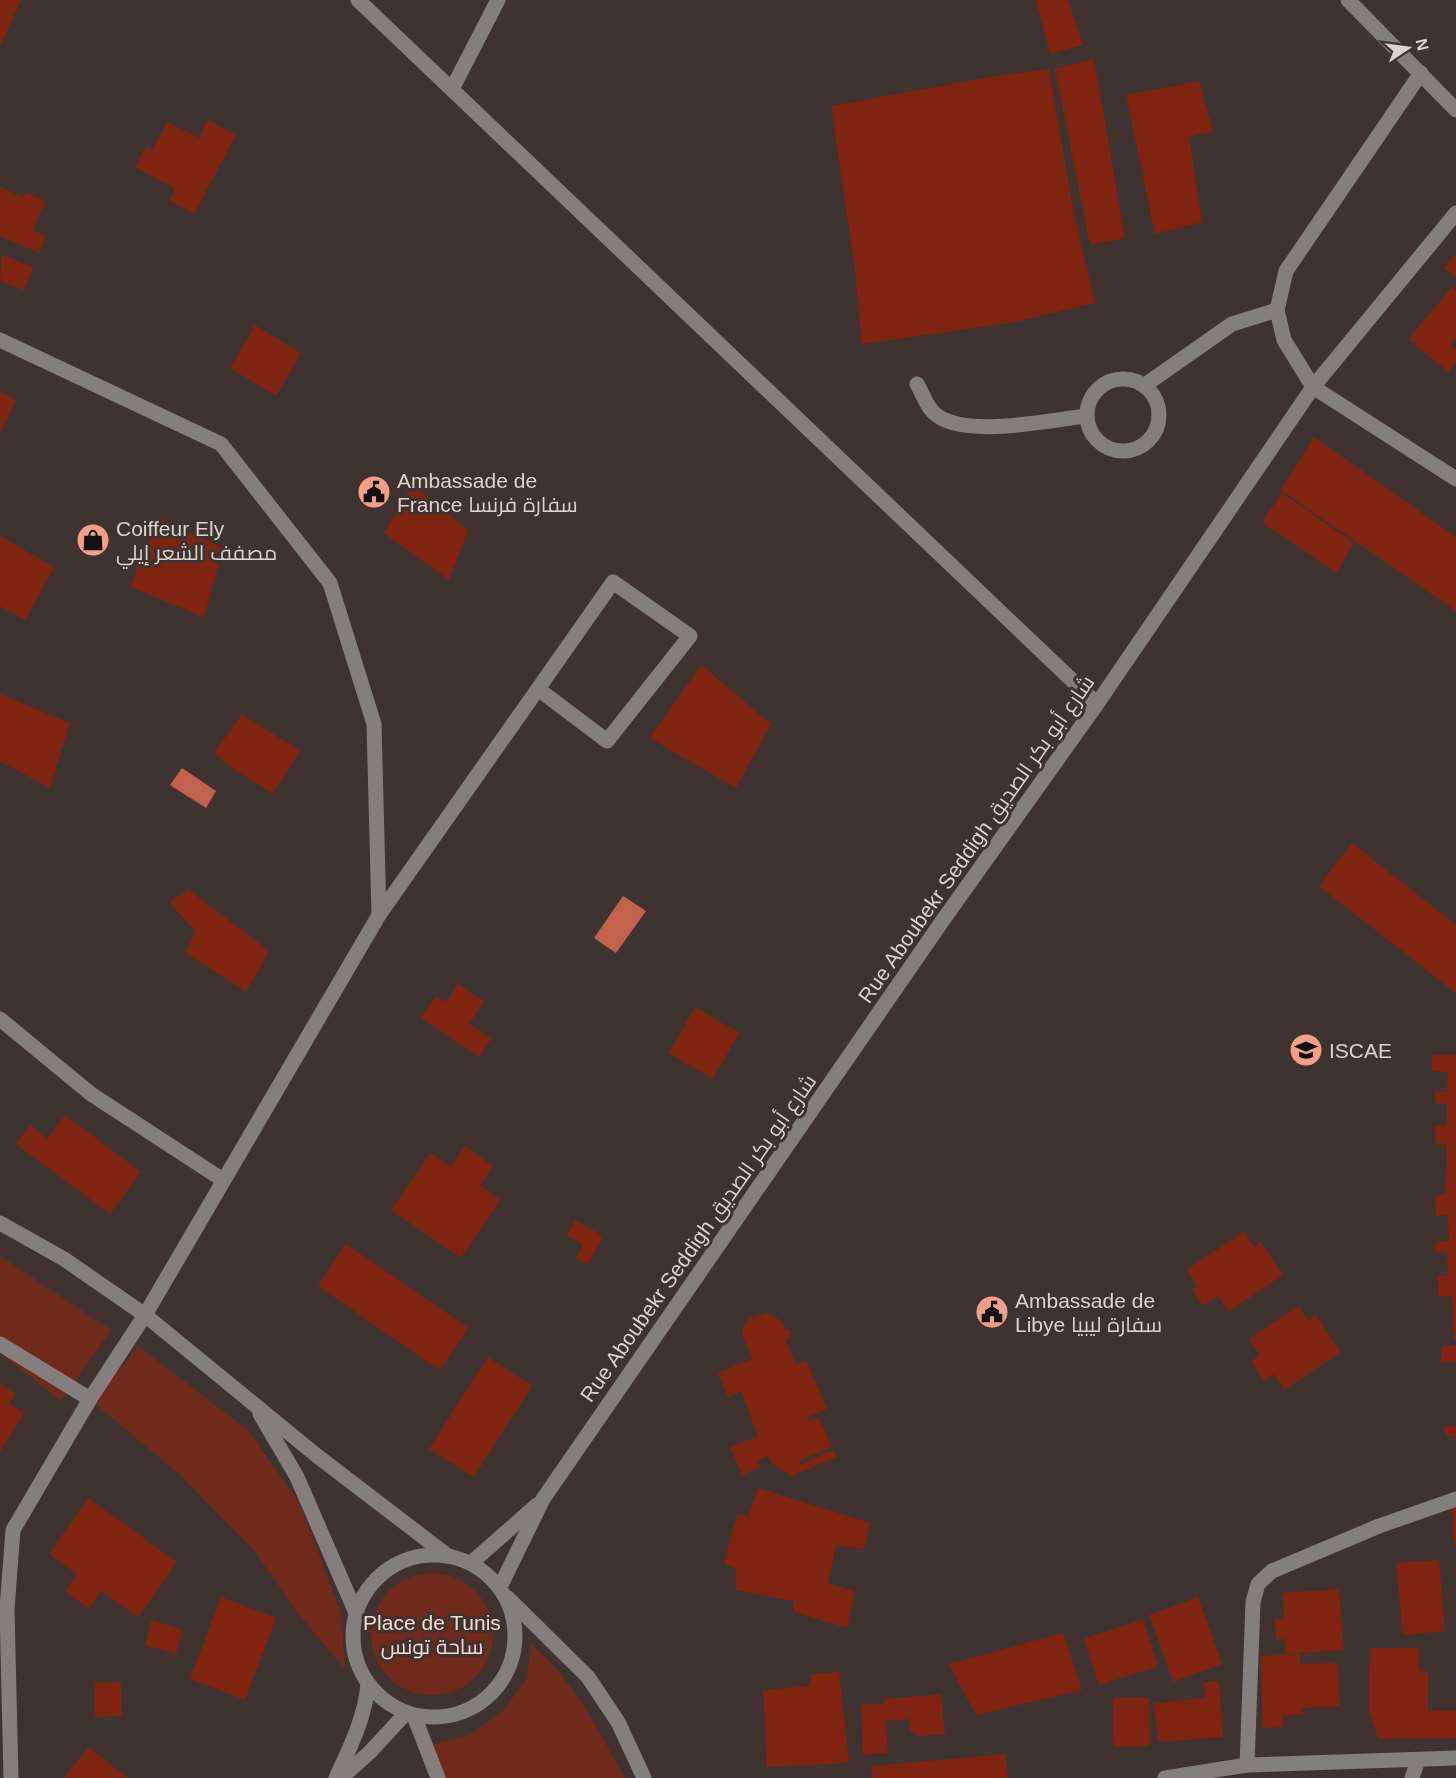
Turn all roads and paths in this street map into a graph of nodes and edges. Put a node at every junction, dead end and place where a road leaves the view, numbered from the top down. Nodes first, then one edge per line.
1 (358, 0) edge
2 (498, 0) edge
3 (1348, 0) edge
4 (1421, 73) junction
5 (452, 89) junction
6 (1453, 101) edge
7 (1456, 213) edge
8 (1277, 310) junction
9 (0, 340) edge
10 (917, 384) dead end
11 (1145, 386) junction
12 (1313, 387) junction
13 (1086, 416) junction
14 (1456, 479) edge
15 (538, 689) junction
16 (1097, 704) junction
17 (379, 915) junction
18 (0, 1019) edge
19 (224, 1180) junction
20 (0, 1223) edge
21 (144, 1315) junction
22 (0, 1344) edge
23 (90, 1399) junction
24 (255, 1406) junction
25 (543, 1498) junction
26 (1456, 1499) edge
27 (7, 1530) edge
28 (447, 1556) junction
29 (471, 1563) junction
30 (502, 1591) junction
31 (356, 1613) junction
32 (368, 1684) junction
33 (410, 1714) junction
34 (1456, 1758) edge
35 (1418, 1760) junction
36 (1247, 1765) junction
37 (10, 1778) edge
38 (336, 1778) edge
39 (341, 1778) edge
40 (438, 1778) edge
41 (644, 1778) edge
42 (1165, 1778) edge
43 (1412, 1778) edge

1 - 5 street
2 - 5 street
3 - 4 street
4 - 6 street
4 - 8 street
5 - 16 street
7 - 12 street, Rue Aboubekr Seddigh شارع أبو بكر الصديق
8 - 11 street
8 - 12 street
9 - 17 street
10 - 13 street
11 - 13 street
11 - 13 street
12 - 14 street
12 - 16 street, Rue Aboubekr Seddigh شارع أبو بكر الصديق
15 - 15 street
15 - 17 street
16 - 25 street, Rue Aboubekr Seddigh شارع أبو بكر الصديق
17 - 19 street
18 - 19 street
19 - 21 street
20 - 21 street
21 - 23 street
21 - 24 street
22 - 23 street
23 - 27 street
24 - 28 street
24 - 31 street
25 - 29 street, Rue Aboubekr Seddigh شارع أبو بكر الصديق
25 - 30 street, Rue Aboubekr Seddigh شارع أبو بكر الصديق
26 - 36 street
27 - 37 street
28 - 29 street
28 - 31 street
29 - 30 street
30 - 33 street
30 - 41 street
31 - 32 street
32 - 33 street
32 - 38 street
33 - 39 street
33 - 40 street
34 - 35 street
35 - 36 street
35 - 43 street
36 - 42 street

